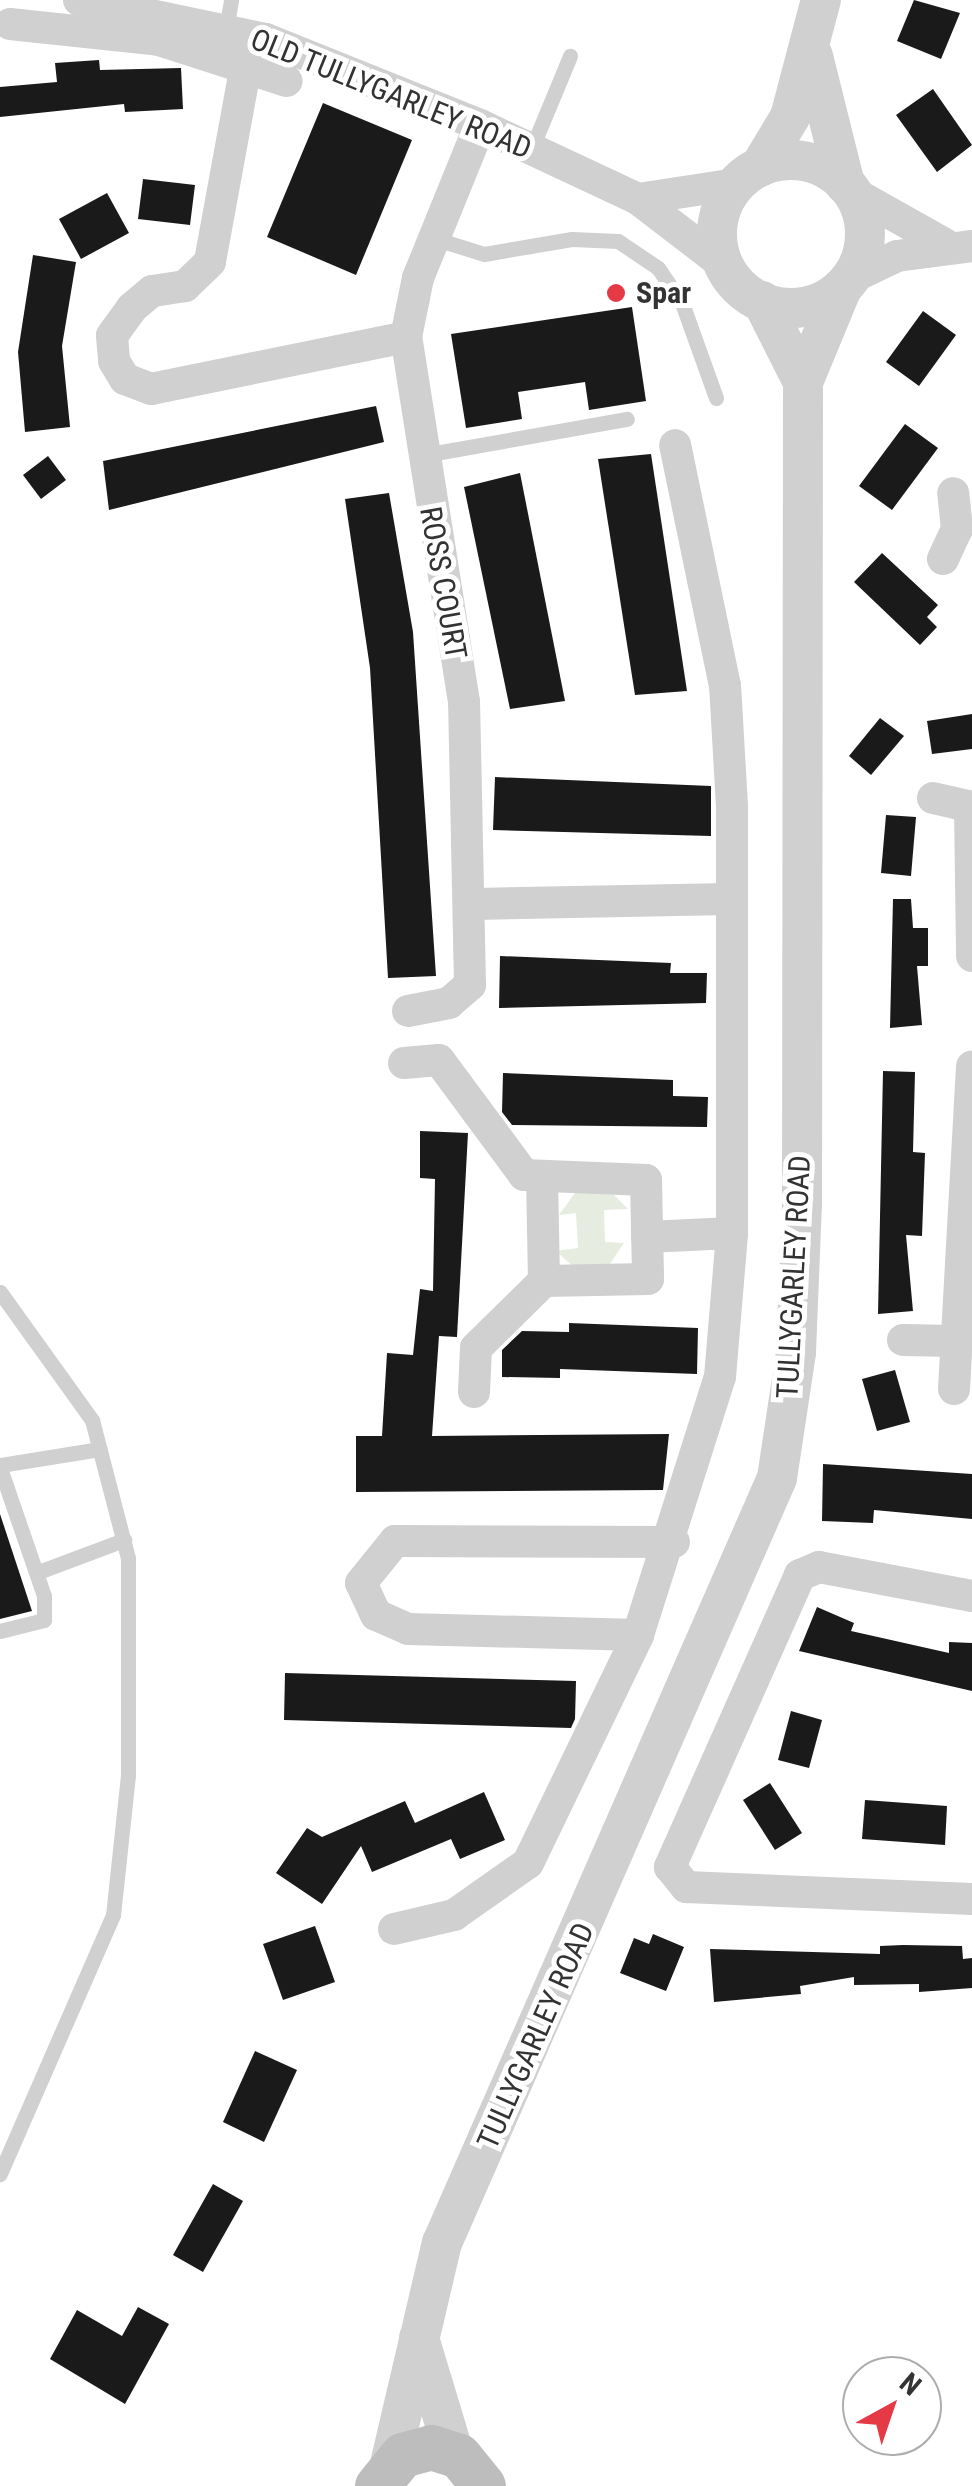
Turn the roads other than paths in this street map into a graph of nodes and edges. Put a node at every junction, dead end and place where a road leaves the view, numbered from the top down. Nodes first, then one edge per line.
1 (79, 0) edge
2 (821, 0) edge
3 (228, 15) edge
4 (10, 24) dead end
5 (570, 56) dead end
6 (812, 56) junction
7 (246, 64) junction
8 (287, 81) dead end
9 (480, 125) junction
10 (531, 150) junction
11 (748, 176) junction
12 (849, 188) junction
13 (638, 199) junction
14 (432, 237) junction
15 (959, 245) edge
16 (724, 265) junction
17 (846, 283) junction
18 (762, 300) junction
19 (406, 337) junction
20 (803, 382) junction
21 (716, 398) dead end
22 (627, 420) dead end
23 (675, 445) dead end
24 (421, 456) junction
25 (953, 493) dead end
26 (965, 530) edge
27 (943, 558) dead end
28 (934, 798) dead end
29 (971, 807) edge
30 (730, 900) junction
31 (474, 904) junction
32 (972, 956) edge
33 (408, 1011) dead end
34 (404, 1063) dead end
35 (972, 1067) edge
36 (542, 1182) junction
37 (732, 1233) junction
38 (647, 1237) junction
39 (544, 1281) junction
40 (0, 1292) edge
41 (903, 1340) dead end
42 (955, 1340) junction
43 (954, 1389) dead end
44 (474, 1392) dead end
45 (100, 1449) junction
46 (0, 1467) edge
47 (124, 1540) junction
48 (674, 1542) junction
49 (42, 1571) junction
50 (972, 1596) edge
51 (0, 1631) edge
52 (638, 1635) junction
53 (972, 1899) edge
54 (394, 1929) dead end
55 (0, 2174) edge
56 (419, 2338) junction
57 (468, 2470) edge
58 (384, 2475) edge

1 - 3 street, OLD TULLYGARLEY ROAD
2 - 6 street
3 - 9 street, OLD TULLYGARLEY ROAD
4 - 7 street
5 - 10 lane
6 - 11 street
6 - 12 street
7 - 8 street
7 - 19 street
9 - 10 street, OLD TULLYGARLEY ROAD
9 - 14 street, ROSS COURT
10 - 13 street, OLD TULLYGARLEY ROAD
11 - 12 street
11 - 13 street
11 - 16 street
12 - 15 street
12 - 17 street
13 - 16 street, OLD TULLYGARLEY ROAD
14 - 19 street, ROSS COURT
14 - 21 lane
15 - 17 street
16 - 18 street
17 - 18 street
17 - 20 street, TULLYGARLEY ROAD
18 - 20 street, TULLYGARLEY ROAD
19 - 24 street, ROSS COURT
20 - 56 street, TULLYGARLEY ROAD
22 - 24 lane
23 - 30 street
24 - 31 street, ROSS COURT
25 - 26 street
26 - 27 street
28 - 29 street
29 - 32 street
30 - 31 street
30 - 37 street
31 - 33 street, ROSS COURT
34 - 36 street
35 - 42 street
36 - 38 street
36 - 39 street
37 - 38 street
37 - 48 street
38 - 39 street
39 - 44 street
40 - 45 lane
41 - 42 street
42 - 43 street
45 - 46 lane
45 - 47 lane
46 - 49 lane
47 - 49 lane
47 - 55 lane
48 - 52 street
48 - 52 street
49 - 51 lane
50 - 53 street
52 - 54 street
56 - 57 street
56 - 58 street, TULLYGARLEY ROAD
57 - 58 main road

